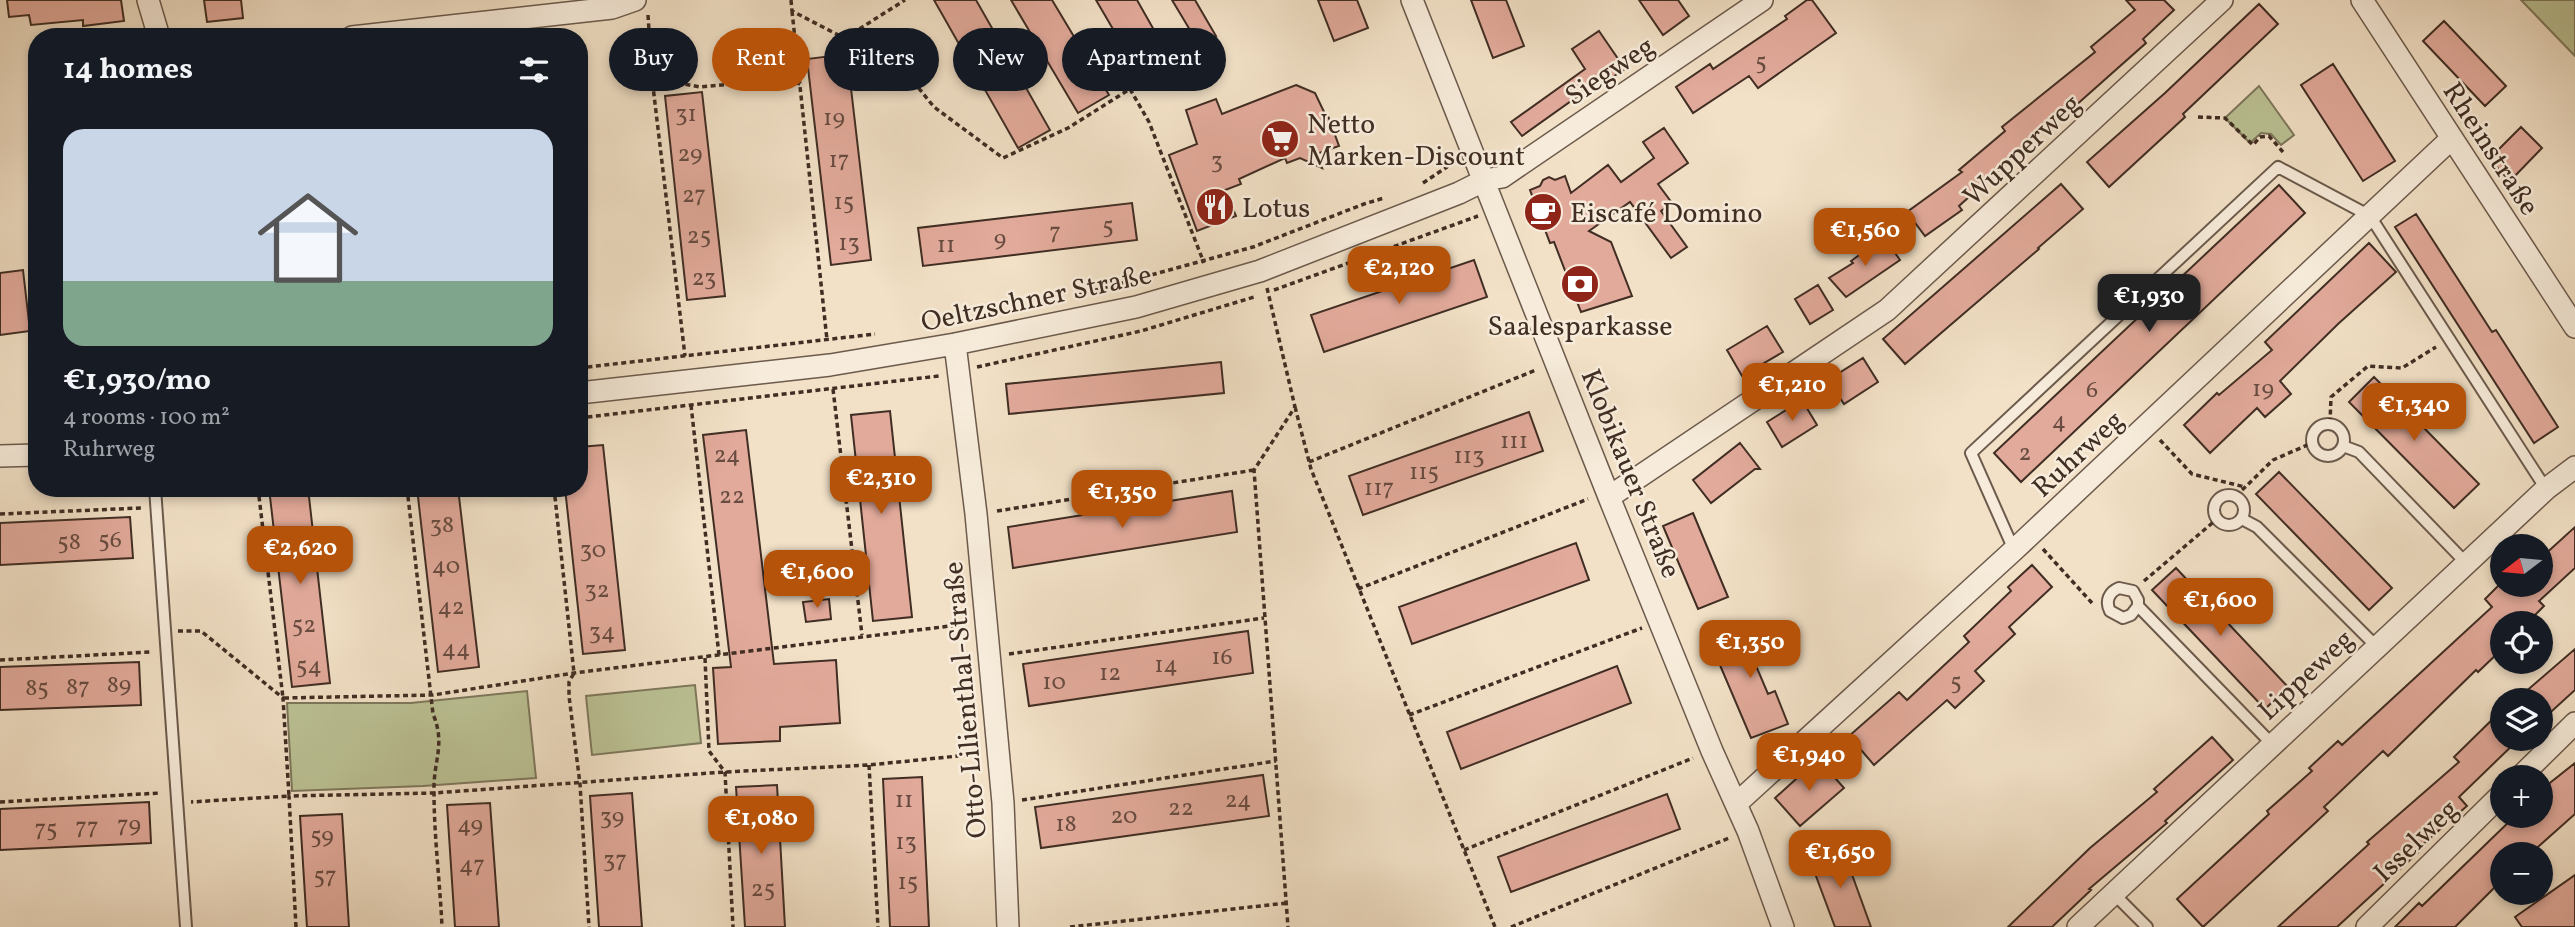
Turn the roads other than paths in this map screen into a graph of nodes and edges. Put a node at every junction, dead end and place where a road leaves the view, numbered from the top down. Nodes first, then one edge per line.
1 (148, 0) edge
2 (1412, 0) edge
3 (1762, 0) edge
4 (2222, 0) edge
5 (2362, 0) edge
6 (640, 4) edge
7 (156, 28) edge
8 (433, 28) edge
9 (2452, 138) junction
10 (1485, 180) junction
11 (2370, 216) junction
12 (2575, 327) edge
13 (955, 344) junction
14 (588, 392) edge
15 (2343, 446) junction
16 (28, 455) edge
17 (0, 456) edge
18 (2575, 467) edge
19 (2546, 489) junction
20 (1609, 496) junction
21 (156, 497) edge
22 (2242, 519) junction
23 (2014, 550) junction
24 (2467, 564) junction
25 (2138, 606) junction
26 (2376, 646) junction
27 (2575, 723) edge
28 (2272, 744) junction
29 (2532, 765) edge
30 (1735, 804) junction
31 (2490, 806) edge
32 (2114, 894) junction
33 (186, 927) edge
34 (1008, 927) edge
35 (1783, 927) edge
36 (2078, 927) edge
37 (2147, 927) edge
38 (2367, 927) edge

1 - 7 street
2 - 10 street, Klobikauer Straße
3 - 10 street, Siegweg
4 - 20 street, Wupperweg
5 - 9 street, Rheinstraße
6 - 8 street
9 - 11 street, Ruhrweg
9 - 12 street, Rheinstraße
10 - 13 street, Oeltzschner Straße
10 - 20 street, Klobikauer Straße
11 - 19 lane
11 - 23 street, Ruhrweg
11 - 23 lane
13 - 14 street, Oeltzschner Straße
13 - 34 street, Otto-Lilienthal-Straße
15 - 15 lane
15 - 24 lane
16 - 17 street
18 - 19 street, Lippeweg
19 - 24 street, Lippeweg
20 - 30 street, Klobikauer Straße
21 - 33 lane
22 - 22 lane
22 - 26 lane
23 - 30 street, Ruhrweg
24 - 26 street, Lippeweg
25 - 25 lane
25 - 28 lane
26 - 28 street, Lippeweg
27 - 29 street
28 - 32 street, Lippeweg
30 - 35 street, Klobikauer Straße
31 - 38 street, Isselweg
32 - 36 street, Lippeweg
32 - 37 lane

